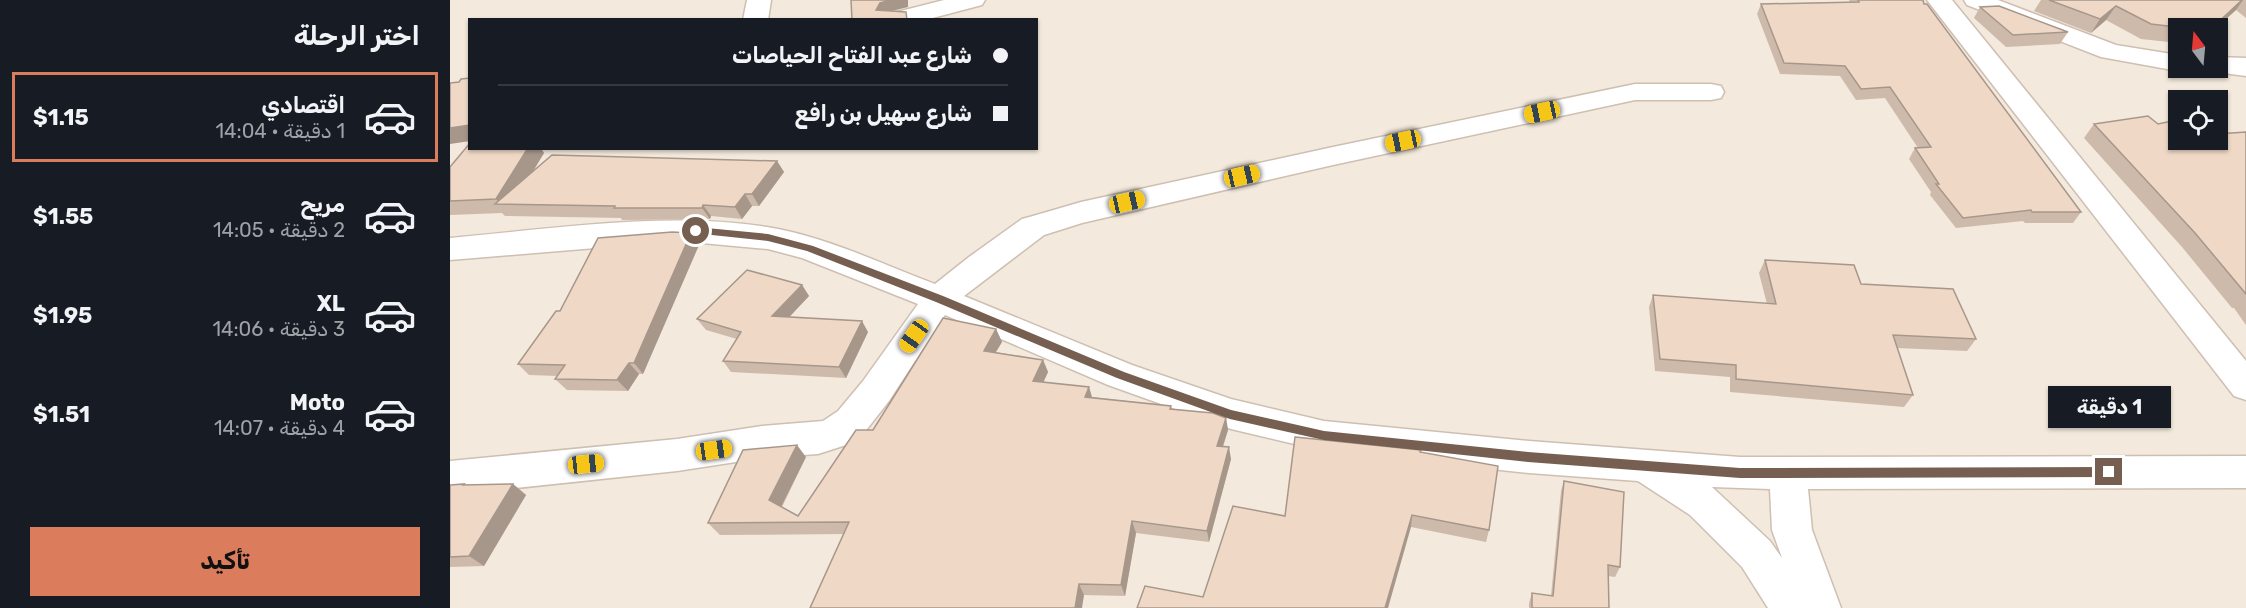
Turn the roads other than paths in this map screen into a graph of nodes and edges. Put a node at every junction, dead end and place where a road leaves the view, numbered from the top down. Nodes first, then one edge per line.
1 (759, 0) edge
2 (973, 0) edge
3 (1939, 0) edge
4 (1976, 0) edge
5 (756, 18) edge
6 (902, 18) edge
7 (2168, 61) edge
8 (1711, 92) dead end
9 (450, 249) edge
10 (939, 299) junction
11 (2246, 386) edge
12 (1646, 466) junction
13 (2246, 472) edge
14 (1788, 473) junction
15 (450, 478) edge
16 (1792, 608) edge
17 (1820, 608) edge

1 - 5 street
2 - 6 street
3 - 11 street
4 - 7 street
8 - 10 street
9 - 10 street
10 - 12 street
10 - 15 street
12 - 14 street
12 - 16 street
13 - 14 street
14 - 17 street

